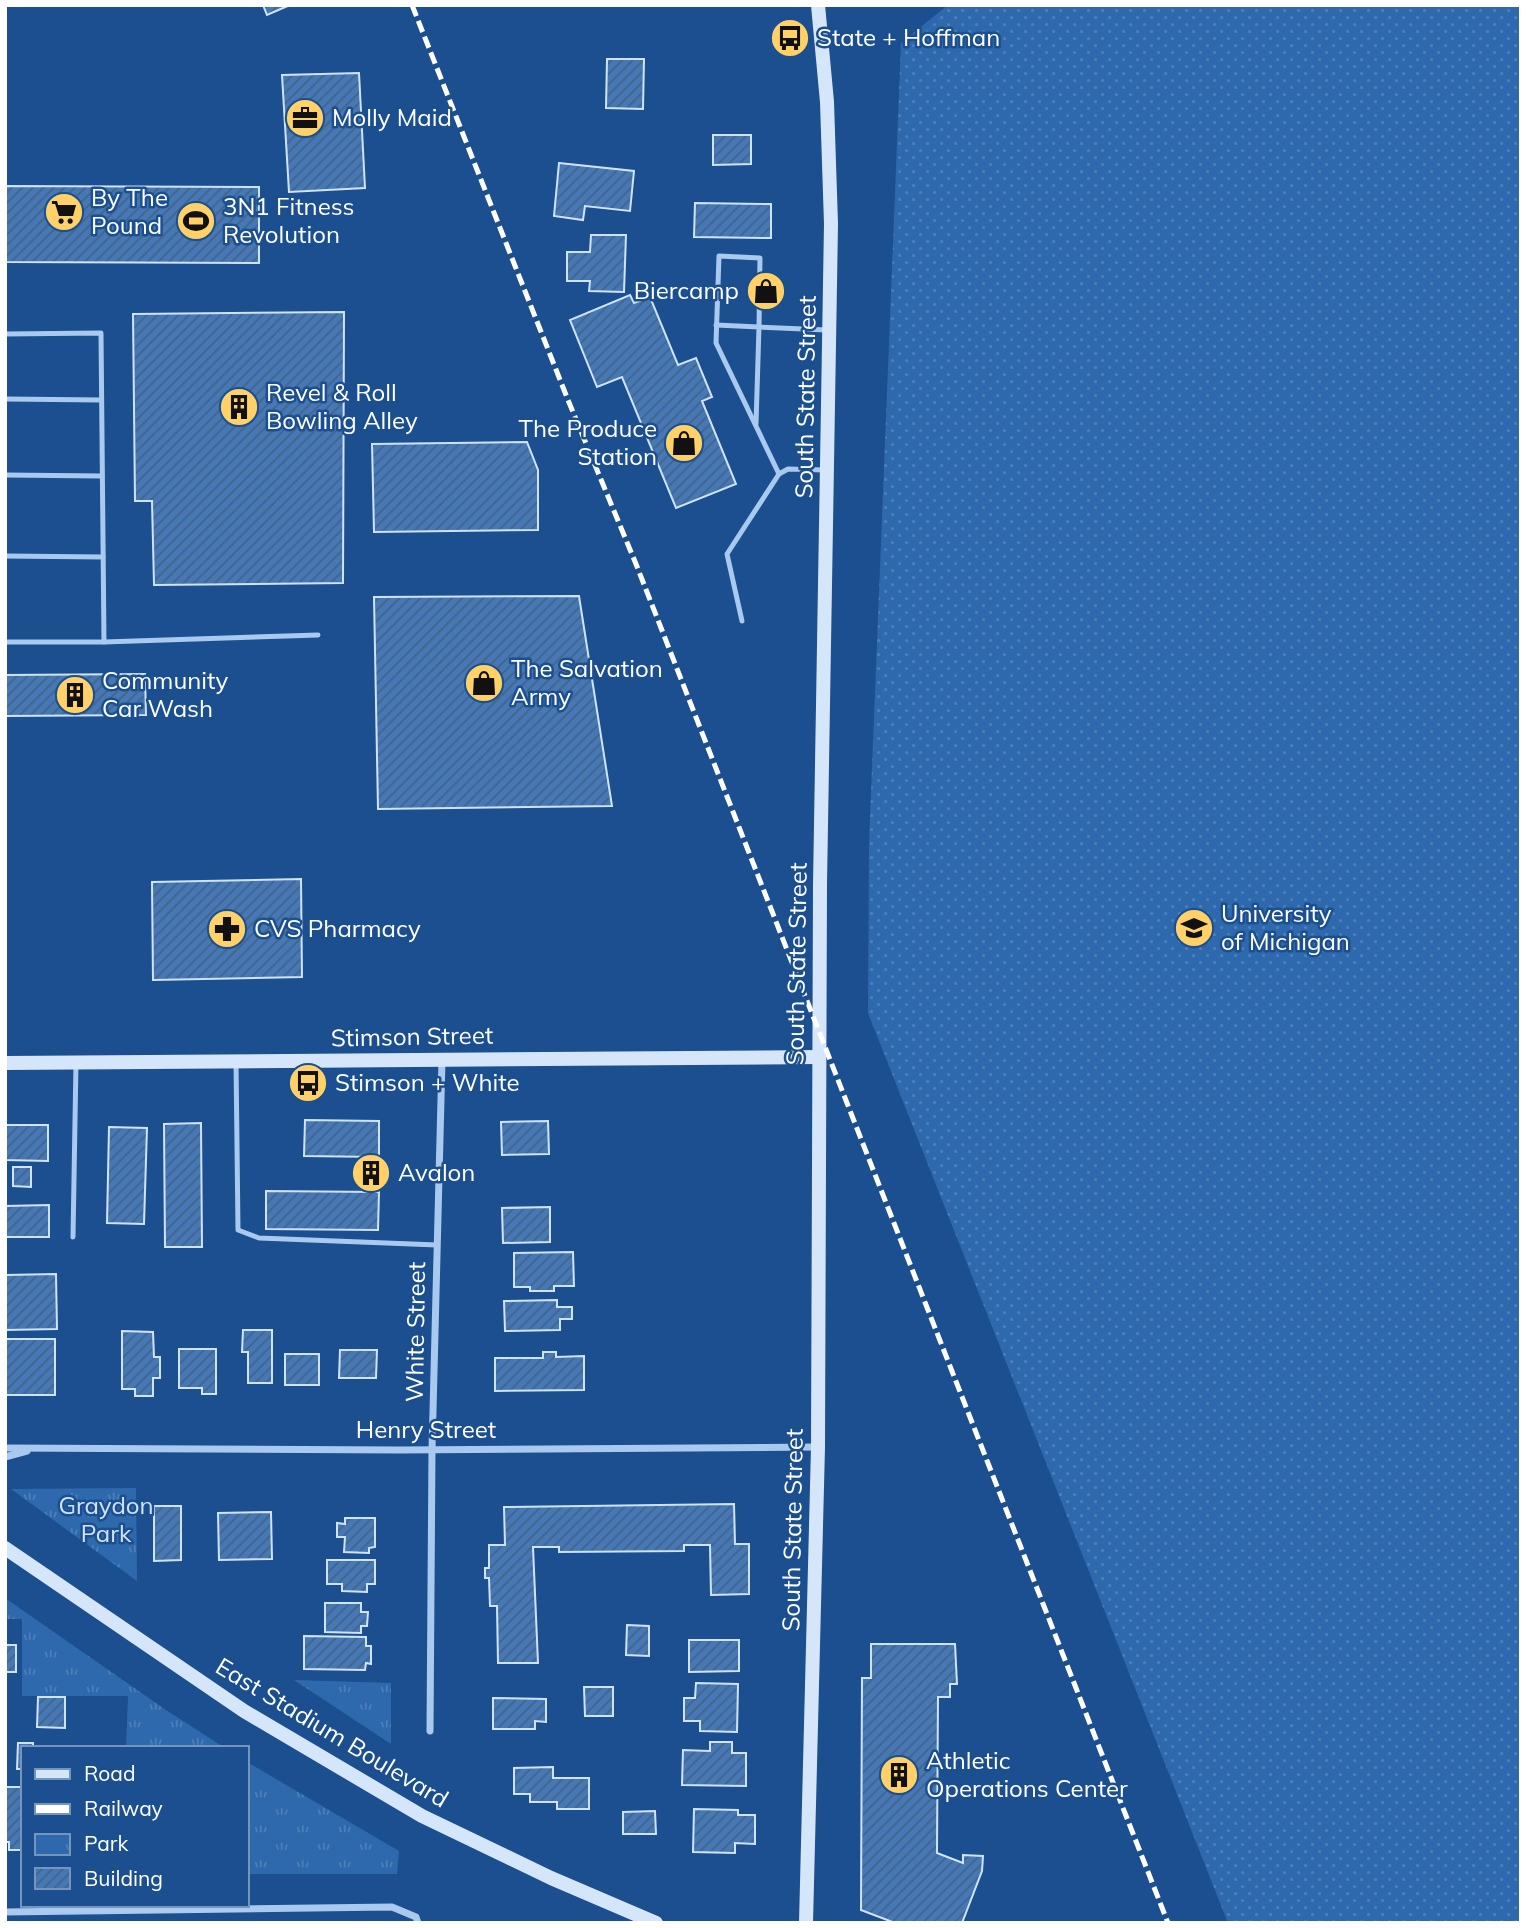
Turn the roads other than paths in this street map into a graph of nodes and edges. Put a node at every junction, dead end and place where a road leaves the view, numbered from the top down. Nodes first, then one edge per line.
1 (818, 5) edge
2 (716, 325) junction
3 (759, 327) junction
4 (830, 330) junction
5 (5, 334) edge
6 (5, 399) edge
7 (101, 400) junction
8 (756, 427) junction
9 (828, 470) junction
10 (779, 474) junction
11 (5, 475) edge
12 (102, 476) junction
13 (5, 556) edge
14 (103, 557) junction
15 (742, 621) dead end
16 (318, 635) dead end
17 (5, 642) edge
18 (104, 642) junction
19 (819, 1057) junction
20 (442, 1060) junction
21 (236, 1061) junction
22 (5, 1063) edge
23 (76, 1063) junction
24 (74, 1237) dead end
25 (437, 1245) junction
26 (818, 1447) junction
27 (5, 1448) edge
28 (35, 1449) junction
29 (432, 1450) junction
30 (5, 1457) edge
31 (5, 1548) edge
32 (430, 1731) dead end
33 (5, 1912) edge
34 (418, 1923) edge
35 (656, 1923) edge
36 (806, 1923) edge

1 - 4 main road, South State Street
2 - 3 lane
2 - 3 lane
2 - 8 lane
3 - 4 lane
3 - 8 lane
4 - 9 main road, South State Street
5 - 7 lane
6 - 7 lane
7 - 12 lane
8 - 10 lane
9 - 10 lane
9 - 19 main road, South State Street
10 - 15 lane
11 - 12 lane
12 - 14 lane
13 - 14 lane
14 - 18 lane
16 - 18 lane
17 - 18 lane
19 - 20 main road, Stimson Street
19 - 26 main road, South State Street
20 - 21 main road, Stimson Street
20 - 25 street, White Street
21 - 23 main road, Stimson Street
21 - 25 lane
22 - 23 main road, Stimson Street
23 - 24 lane
25 - 29 street, White Street
26 - 29 street, Henry Street
26 - 36 main road, South State Street
27 - 28 street, Henry Street
28 - 29 street, Henry Street
28 - 30 street, Henry Street
29 - 32 street, White Street
31 - 35 main road, East Stadium Boulevard
33 - 34 street

